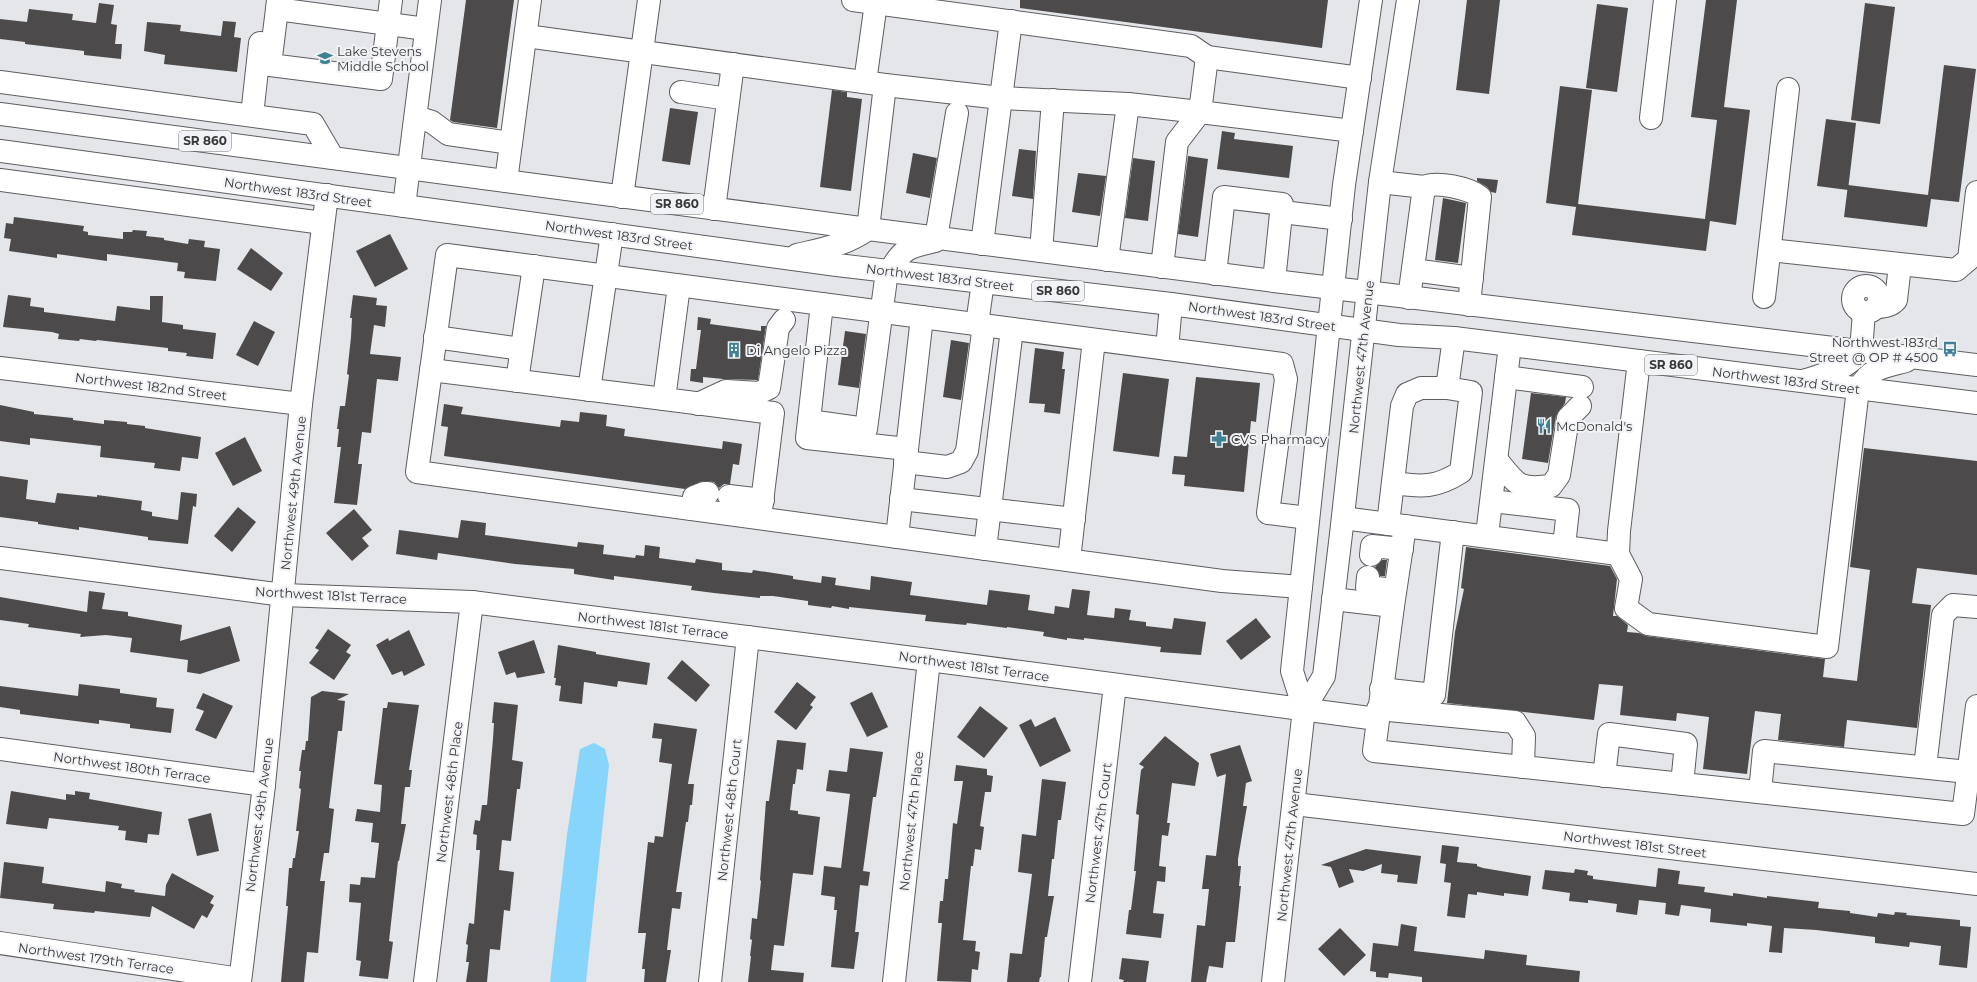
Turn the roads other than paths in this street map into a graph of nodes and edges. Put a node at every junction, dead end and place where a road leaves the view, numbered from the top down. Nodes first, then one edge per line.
1 (391, 0) edge
2 (430, 0) edge
3 (530, 0) edge
4 (649, 0) edge
5 (854, 0) edge
6 (1372, 0) edge
7 (1408, 0) edge
8 (1665, 0) edge
9 (273, 3) edge
10 (876, 3) junction
11 (1011, 21) junction
12 (388, 24) junction
13 (426, 28) junction
14 (526, 36) junction
15 (642, 52) junction
16 (1207, 57) junction
17 (733, 64) junction
18 (1360, 78) junction
19 (0, 82) edge
20 (875, 83) junction
21 (1788, 89) dead end
22 (681, 92) dead end
23 (1001, 98) junction
24 (728, 99) junction
25 (1052, 100) junction
26 (1128, 104) junction
27 (957, 112) dead end
28 (1200, 112) junction
29 (0, 114) edge
30 (252, 115) junction
31 (416, 117) junction
32 (1651, 118) dead end
33 (1352, 131) junction
34 (511, 143) junction
35 (0, 151) edge
36 (333, 158) junction
37 (409, 168) junction
38 (0, 180) edge
39 (506, 181) junction
40 (1380, 182) junction
41 (1424, 187) junction
42 (1977, 192) edge
43 (327, 196) junction
44 (622, 196) junction
45 (404, 206) junction
46 (714, 209) junction
47 (1282, 212) junction
48 (1340, 219) junction
49 (323, 223) junction
50 (868, 229) junction
51 (612, 234) junction
52 (940, 239) junction
53 (982, 244) junction
54 (1770, 250) junction
55 (1041, 251) junction
56 (786, 258) junction
57 (1107, 260) junction
58 (1865, 261) junction
59 (1900, 265) junction
60 (534, 266) junction
61 (1162, 267) junction
62 (1413, 270) junction
63 (889, 271) junction
64 (1215, 274) junction
65 (606, 276) junction
66 (1472, 278) junction
67 (1274, 281) junction
68 (983, 282) junction
69 (679, 286) junction
70 (1333, 288) junction
71 (1368, 293) junction
72 (1764, 297) dead end
73 (1409, 298) junction
74 (822, 304) junction
75 (1171, 304) junction
76 (1469, 305) junction
77 (786, 310) junction
78 (1870, 310) junction
79 (882, 312) junction
80 (922, 317) junction
81 (981, 325) junction
82 (1329, 325) junction
83 (1012, 329) junction
84 (1365, 330) junction
85 (435, 337) junction
86 (1454, 338) junction
87 (1094, 340) junction
88 (1510, 345) junction
89 (521, 349) junction
90 (1168, 349) junction
91 (1860, 351) junction
92 (1919, 358) junction
93 (1638, 361) junction
94 (1977, 365) edge
95 (0, 368) edge
96 (431, 370) junction
97 (1506, 376) junction
98 (517, 381) junction
99 (1799, 382) junction
100 (1447, 388) junction
101 (1858, 389) junction
102 (589, 390) junction
103 (664, 399) junction
104 (301, 404) junction
105 (698, 404) junction
106 (1977, 404) edge
107 (774, 413) junction
108 (809, 421) junction
109 (906, 456) junction
110 (1496, 460) junction
111 (1394, 483) junction
112 (901, 499) junction
113 (1492, 501) junction
114 (692, 509) junction
115 (762, 509) junction
116 (990, 510) junction
117 (1308, 518) junction
118 (1343, 518) junction
119 (1074, 519) junction
120 (1397, 525) junction
121 (1453, 532) junction
122 (1487, 535) junction
123 (897, 537) junction
124 (1564, 546) junction
125 (985, 549) junction
126 (1402, 549) junction
127 (1618, 554) junction
128 (1371, 555) dead end
129 (0, 558) edge
130 (1069, 560) junction
131 (1368, 577) dead end
132 (1301, 587) junction
133 (283, 595) junction
134 (1394, 598) junction
135 (1333, 599) junction
136 (472, 602) junction
137 (1977, 607) edge
138 (748, 637) junction
139 (929, 660) junction
140 (1115, 685) junction
141 (1379, 706) junction
142 (1977, 706) edge
143 (1304, 709) junction
144 (0, 749) edge
145 (1523, 767) junction
146 (1925, 768) junction
147 (1968, 772) junction
148 (1604, 776) junction
149 (1682, 784) junction
150 (264, 785) junction
151 (1760, 792) junction
152 (1294, 804) junction
153 (1977, 884) edge
154 (0, 944) edge
155 (240, 980) edge
156 (425, 982) edge
157 (710, 982) edge
158 (894, 982) edge
159 (1080, 982) edge
160 (1273, 982) edge

1 - 12 main road
2 - 13 main road
3 - 14 main road
4 - 15 main road
5 - 10 main road
6 - 18 main road, Northwest 47th Avenue
7 - 40 main road, Northwest 47th Avenue
8 - 32 main road
9 - 12 main road
9 - 12 main road
9 - 30 main road
10 - 11 main road
10 - 20 main road
11 - 16 main road
11 - 23 main road
12 - 13 main road
13 - 31 main road
14 - 15 main road
14 - 34 main road
15 - 17 main road
15 - 44 main road
16 - 18 main road
16 - 28 main road
17 - 20 main road
17 - 24 main road
18 - 33 main road, Northwest 47th Avenue
19 - 30 main road
20 - 23 main road
20 - 50 main road
21 - 54 main road
22 - 24 main road
23 - 25 main road
23 - 53 main road
24 - 46 main road
25 - 26 main road
25 - 55 main road
26 - 28 main road
26 - 57 main road
27 - 52 main road
28 - 33 main road
28 - 61 main road
29 - 36 main road, SR 860
30 - 36 main road
31 - 34 main road
31 - 37 main road
33 - 48 main road, Northwest 47th Avenue
34 - 39 main road
35 - 43 main road, Northwest 183rd Street / SR 860
36 - 37 main road, SR 860
37 - 39 main road, SR 860
37 - 45 main road
38 - 49 main road
39 - 44 main road, SR 860
40 - 41 main road
40 - 71 main road, Northwest 47th Avenue
41 - 62 main road
41 - 66 main road
42 - 59 main road
43 - 45 main road, Northwest 183rd Street / SR 860
43 - 49 main road, Northwest 49th Avenue
44 - 46 main road, SR 860
45 - 51 main road, Northwest 183rd Street / SR 860
46 - 50 main road, SR 860
47 - 48 main road
47 - 64 main road
47 - 67 main road
48 - 70 main road, Northwest 47th Avenue
49 - 104 main road, Northwest 49th Avenue
50 - 52 main road, SR 860
50 - 56 main road
51 - 56 main road, Northwest 183rd Street / SR 860
51 - 65 main road
52 - 53 main road, SR 860
52 - 63 main road
53 - 55 main road, SR 860
54 - 58 main road
54 - 72 main road
55 - 57 main road, SR 860
56 - 63 main road, Northwest 183rd Street / SR 860
57 - 61 main road, SR 860
58 - 59 main road
58 - 78 main road
59 - 78 main road
60 - 65 main road
60 - 85 main road
60 - 89 main road
61 - 64 main road, SR 860
62 - 66 main road
62 - 73 main road
63 - 68 main road, Northwest 183rd Street / SR 860
63 - 79 main road
64 - 67 main road, SR 860
65 - 69 main road
65 - 102 main road
66 - 76 main road
67 - 70 main road, SR 860
68 - 75 main road, Northwest 183rd Street / SR 860
68 - 81 main road
69 - 77 main road
69 - 103 main road
70 - 71 main road, SR 860
70 - 82 main road, Northwest 47th Avenue
71 - 73 main road, SR 860
71 - 84 main road, Northwest 47th Avenue
73 - 76 main road, SR 860
74 - 77 main road
74 - 79 main road
74 - 108 main road
75 - 82 main road, Northwest 183rd Street / SR 860
75 - 90 main road
76 - 91 main road, SR 860
77 - 105 main road
77 - 107 main road
78 - 91 main road
79 - 80 main road
79 - 108 main road
80 - 81 main road
80 - 109 main road
81 - 83 main road
81 - 109 main road
82 - 84 main road, Northwest 183rd Street / SR 860
82 - 117 main road, Northwest 47th Avenue
83 - 87 main road
83 - 116 main road
84 - 86 main road, Northwest 183rd Street / SR 860
84 - 118 main road, Northwest 47th Avenue
85 - 89 main road
85 - 96 main road
86 - 88 main road, Northwest 183rd Street / SR 860
86 - 100 main road
87 - 90 main road
87 - 119 main road
88 - 93 main road, Northwest 183rd Street / SR 860
88 - 97 main road
89 - 98 main road
90 - 117 main road
91 - 92 main road, SR 860
91 - 99 main road
92 - 94 main road, SR 860
92 - 101 main road
93 - 99 main road, Northwest 183rd Street / SR 860
93 - 127 main road
95 - 104 main road, Northwest 182nd Street
96 - 98 main road
96 - 114 main road
97 - 110 main road
97 - 110 main road
98 - 102 main road
99 - 101 main road, Northwest 183rd Street / SR 860
100 - 111 main road
100 - 111 main road
101 - 106 main road, Northwest 183rd Street / SR 860
101 - 127 main road
102 - 103 main road
103 - 105 main road
104 - 133 main road, Northwest 49th Avenue
105 - 107 main road
107 - 115 main road
108 - 109 main road
109 - 112 main road
110 - 113 main road
111 - 120 main road
112 - 116 main road
112 - 123 main road
113 - 122 main road
113 - 124 main road
114 - 115 main road
114 - 115 main road
115 - 123 main road
116 - 119 main road
116 - 125 main road
117 - 132 main road, Northwest 47th Avenue
118 - 120 main road
118 - 135 main road, Northwest 47th Avenue
119 - 130 main road
120 - 121 main road
120 - 126 main road
121 - 122 main road
121 - 141 main road
122 - 124 main road
123 - 125 main road
124 - 127 main road
125 - 130 main road
126 - 128 main road
126 - 134 main road
129 - 133 main road, Northwest 181st Terrace
130 - 132 main road
131 - 134 main road
132 - 143 main road, Northwest 47th Avenue
133 - 136 main road, Northwest 181st Terrace
133 - 150 main road, Northwest 49th Avenue
134 - 135 main road
134 - 141 main road
135 - 143 main road, Northwest 47th Avenue
136 - 138 main road, Northwest 181st Terrace
136 - 156 main road, Northwest 48th Place
137 - 146 main road
138 - 139 main road, Northwest 181st Terrace
138 - 157 main road, Northwest 48th Court
139 - 140 main road, Northwest 181st Terrace
139 - 158 main road, Northwest 47th Place
140 - 143 main road, Northwest 181st Terrace
140 - 159 main road, Northwest 47th Court
141 - 143 main road, Northwest 181st Terrace
141 - 145 main road
141 - 145 main road
142 - 147 main road
143 - 152 main road, Northwest 47th Avenue
144 - 150 main road, Northwest 180th Terrace
145 - 148 main road
146 - 147 main road
146 - 151 main road
147 - 151 main road
148 - 149 main road
148 - 149 main road
149 - 151 main road
150 - 155 main road, Northwest 49th Avenue
152 - 153 main road, Northwest 181st Street
152 - 160 main road, Northwest 47th Avenue
154 - 155 main road, Northwest 179th Terrace

